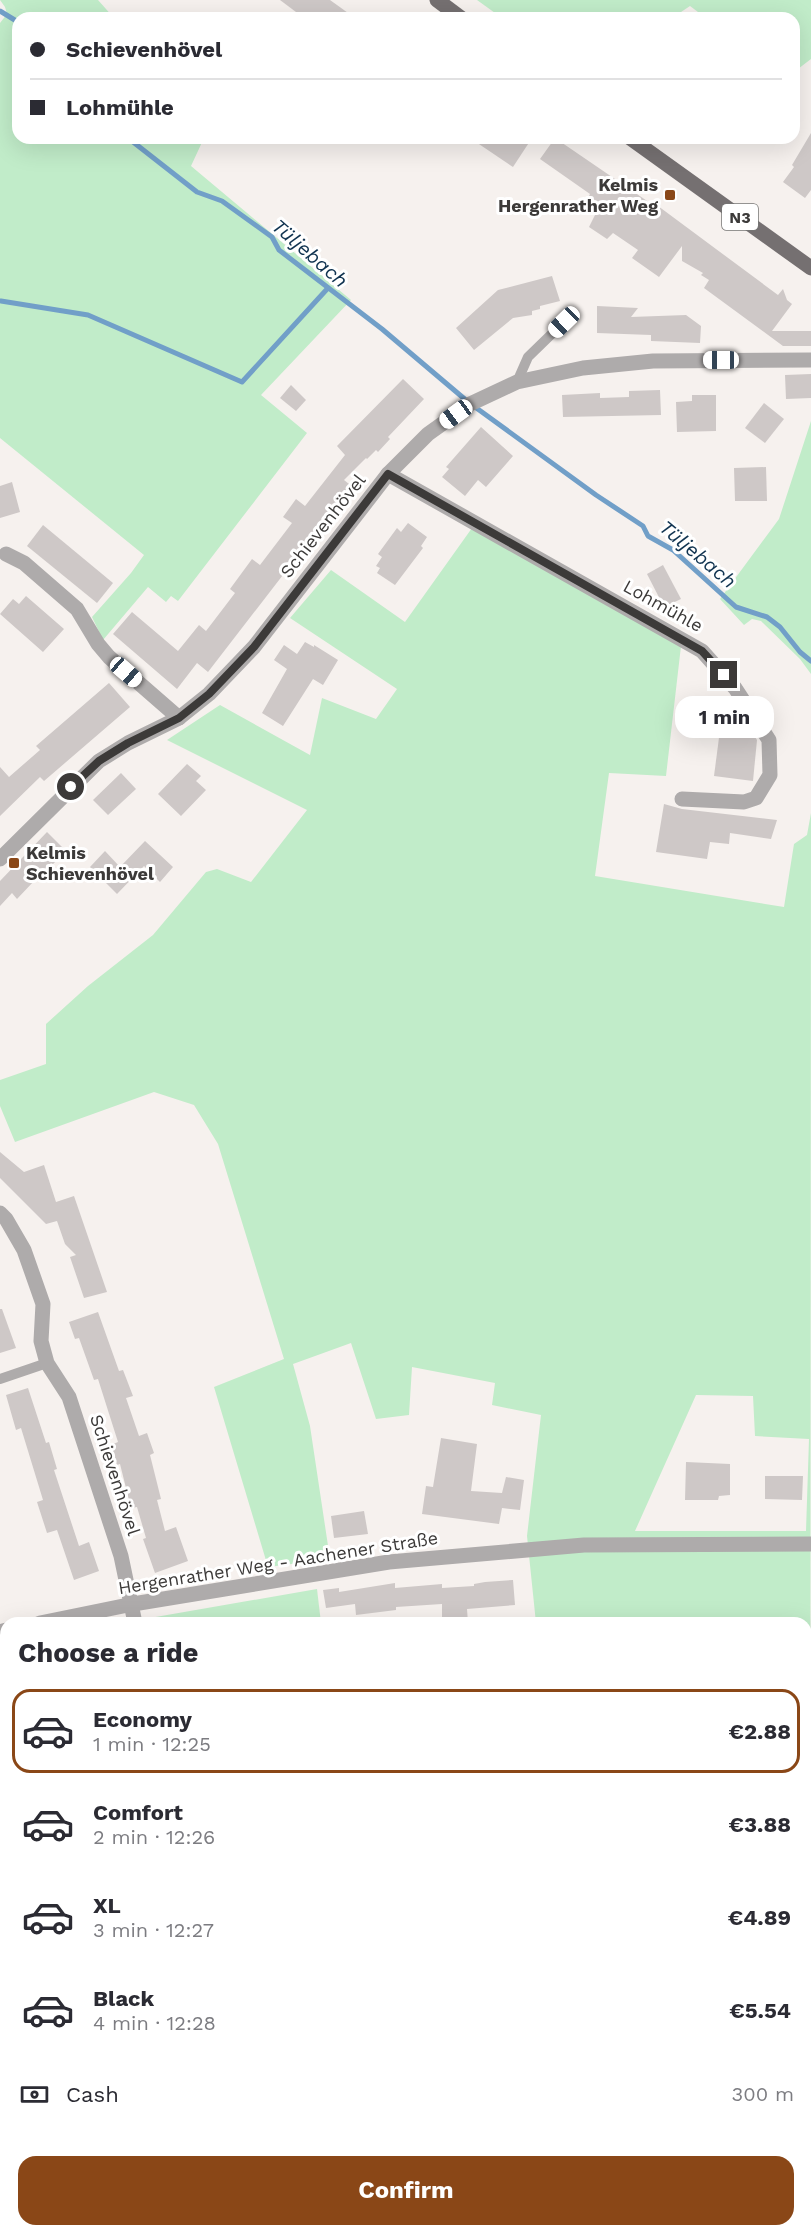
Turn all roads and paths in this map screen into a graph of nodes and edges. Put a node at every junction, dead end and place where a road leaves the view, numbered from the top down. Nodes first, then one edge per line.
1 (437, 0) edge
2 (453, 12) edge
3 (638, 144) edge
4 (811, 268) edge
5 (564, 322) dead end
6 (811, 360) edge
7 (517, 382) junction
8 (388, 474) junction
9 (6, 554) dead end
10 (179, 718) junction
11 (682, 799) dead end
12 (0, 859) edge
13 (0, 1213) edge
14 (47, 1363) junction
15 (0, 1378) edge
16 (811, 1544) edge
17 (133, 1604) junction
18 (69, 1617) edge
19 (134, 1617) edge

1 - 2 main road
3 - 4 main road, N3
5 - 7 lane
6 - 7 street, Schievenhövel
7 - 8 street, Schievenhövel
8 - 10 street, Schievenhövel
8 - 11 street, Lohmühle
9 - 10 street
10 - 12 street, Schievenhövel
13 - 14 street, Schievenhövel
14 - 15 lane
14 - 17 street, Schievenhövel
16 - 17 street, Hergenrather Weg - Aachener Straße
17 - 18 street, Hergenrather Weg - Aachener Straße
17 - 19 street, Schievenhövel

